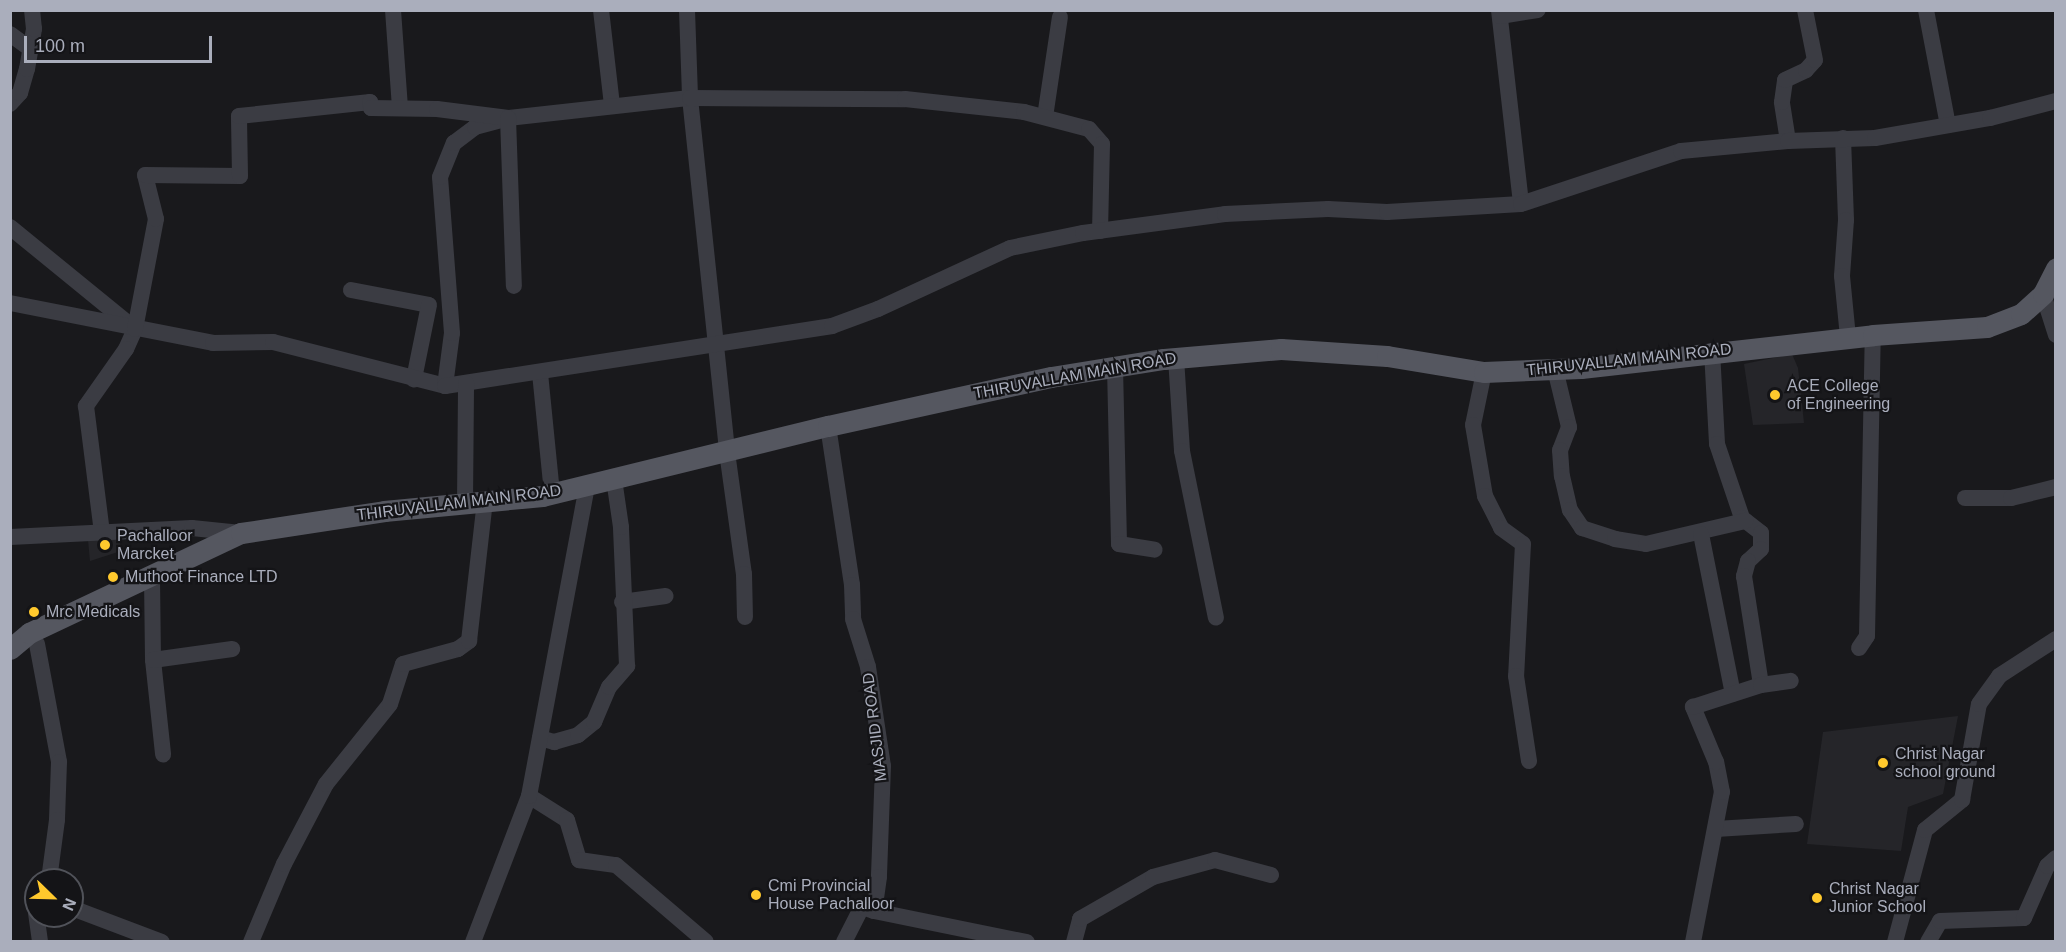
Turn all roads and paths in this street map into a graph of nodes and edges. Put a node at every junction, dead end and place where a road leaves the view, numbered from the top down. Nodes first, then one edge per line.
1 (32, 10) edge
2 (393, 10) edge
3 (601, 10) edge
4 (687, 10) edge
5 (1538, 10) edge
6 (1805, 10) edge
7 (1926, 10) edge
8 (1499, 13) edge
9 (1060, 17) dead end
10 (10, 34) edge
11 (28, 47) junction
12 (690, 98) junction
13 (2055, 100) edge
14 (10, 104) edge
15 (612, 105) junction
16 (399, 108) junction
17 (1045, 117) junction
18 (508, 118) junction
19 (1948, 125) junction
20 (1843, 138) junction
21 (1788, 141) junction
22 (1521, 204) junction
23 (1100, 231) junction
24 (12, 233) edge
25 (2055, 268) edge
26 (514, 286) dead end
27 (351, 290) dead end
28 (2043, 294) junction
29 (10, 303) edge
30 (135, 329) junction
31 (2055, 332) edge
32 (1874, 335) junction
33 (1848, 337) junction
34 (717, 344) junction
35 (1712, 351) junction
36 (1176, 358) junction
37 (1115, 367) junction
38 (1555, 369) junction
39 (1484, 372) junction
40 (540, 373) junction
41 (414, 379) junction
42 (466, 383) junction
43 (445, 386) junction
44 (828, 426) junction
45 (727, 452) junction
46 (614, 479) junction
47 (587, 485) junction
48 (2055, 488) edge
49 (552, 493) junction
50 (1965, 498) dead end
51 (475, 502) junction
52 (1745, 521) junction
53 (102, 532) junction
54 (241, 533) junction
55 (1701, 534) junction
56 (10, 537) edge
57 (1155, 550) dead end
58 (152, 578) junction
59 (666, 596) dead end
60 (622, 602) junction
61 (745, 617) dead end
62 (1216, 618) dead end
63 (25, 637) edge
64 (2055, 639) edge
65 (1859, 648) dead end
66 (10, 649) edge
67 (232, 649) dead end
68 (10, 660) edge
69 (153, 660) junction
70 (1791, 681) dead end
71 (1761, 685) junction
72 (1733, 694) junction
73 (540, 738) junction
74 (163, 754) dead end
75 (1529, 761) dead end
76 (529, 796) junction
77 (1796, 824) dead end
78 (1716, 829) junction
79 (2055, 858) edge
80 (51, 868) edge
81 (1271, 875) dead end
82 (874, 911) junction
83 (84, 913) edge
84 (162, 942) edge
85 (251, 942) edge
86 (473, 942) edge
87 (706, 942) edge
88 (844, 942) edge
89 (1027, 942) edge
90 (1074, 942) edge
91 (1693, 942) edge
92 (1895, 942) edge
93 (1928, 942) edge

1 - 11 street
2 - 16 street
3 - 15 street
4 - 12 street
5 - 8 street
6 - 21 street
7 - 19 street
8 - 22 street
9 - 17 street
10 - 11 street
11 - 14 street
12 - 15 street
12 - 17 street
12 - 34 street
13 - 19 street
15 - 18 street
16 - 18 street
16 - 30 street
17 - 23 street
18 - 26 street
18 - 43 street
19 - 20 street
20 - 21 street
20 - 33 street
21 - 22 street
22 - 23 street
23 - 34 street
24 - 30 street
25 - 28 main road, THIRUVALLAM MAIN ROAD
27 - 41 street
28 - 31 street
28 - 32 main road, THIRUVALLAM MAIN ROAD
29 - 30 street
30 - 41 street
30 - 53 street
32 - 33 main road, THIRUVALLAM MAIN ROAD
32 - 65 street
33 - 35 main road, THIRUVALLAM MAIN ROAD
34 - 40 street
34 - 45 street
35 - 38 main road, THIRUVALLAM MAIN ROAD
35 - 52 street
36 - 37 main road, THIRUVALLAM MAIN ROAD
36 - 39 main road, THIRUVALLAM MAIN ROAD
36 - 62 street
37 - 44 main road, THIRUVALLAM MAIN ROAD
37 - 57 street
38 - 39 main road, THIRUVALLAM MAIN ROAD
38 - 55 street
39 - 75 street
40 - 42 street
40 - 49 street
41 - 43 street
42 - 43 street
42 - 51 street
44 - 45 main road, THIRUVALLAM MAIN ROAD
44 - 82 street, MASJID ROAD
45 - 46 main road, THIRUVALLAM MAIN ROAD
45 - 61 street
46 - 47 main road, THIRUVALLAM MAIN ROAD
46 - 60 street
47 - 49 main road, THIRUVALLAM MAIN ROAD
47 - 73 street
48 - 50 street
49 - 51 main road, THIRUVALLAM MAIN ROAD
51 - 54 main road, THIRUVALLAM MAIN ROAD
51 - 85 street
52 - 55 street
52 - 71 street
53 - 54 street
53 - 56 street
54 - 58 main road, THIRUVALLAM MAIN ROAD
55 - 72 street
58 - 63 main road, THIRUVALLAM MAIN ROAD
58 - 69 street
59 - 60 street
60 - 73 street
63 - 66 main road, THIRUVALLAM MAIN ROAD
63 - 68 main road, THIRUVALLAM MAIN ROAD
63 - 80 street
64 - 92 street
67 - 69 street
69 - 74 street
70 - 71 street
71 - 72 street
72 - 78 street
73 - 76 street
76 - 86 street
76 - 87 street
77 - 78 street
78 - 91 street
79 - 93 street
81 - 90 street
82 - 88 street
82 - 89 street
83 - 84 street

